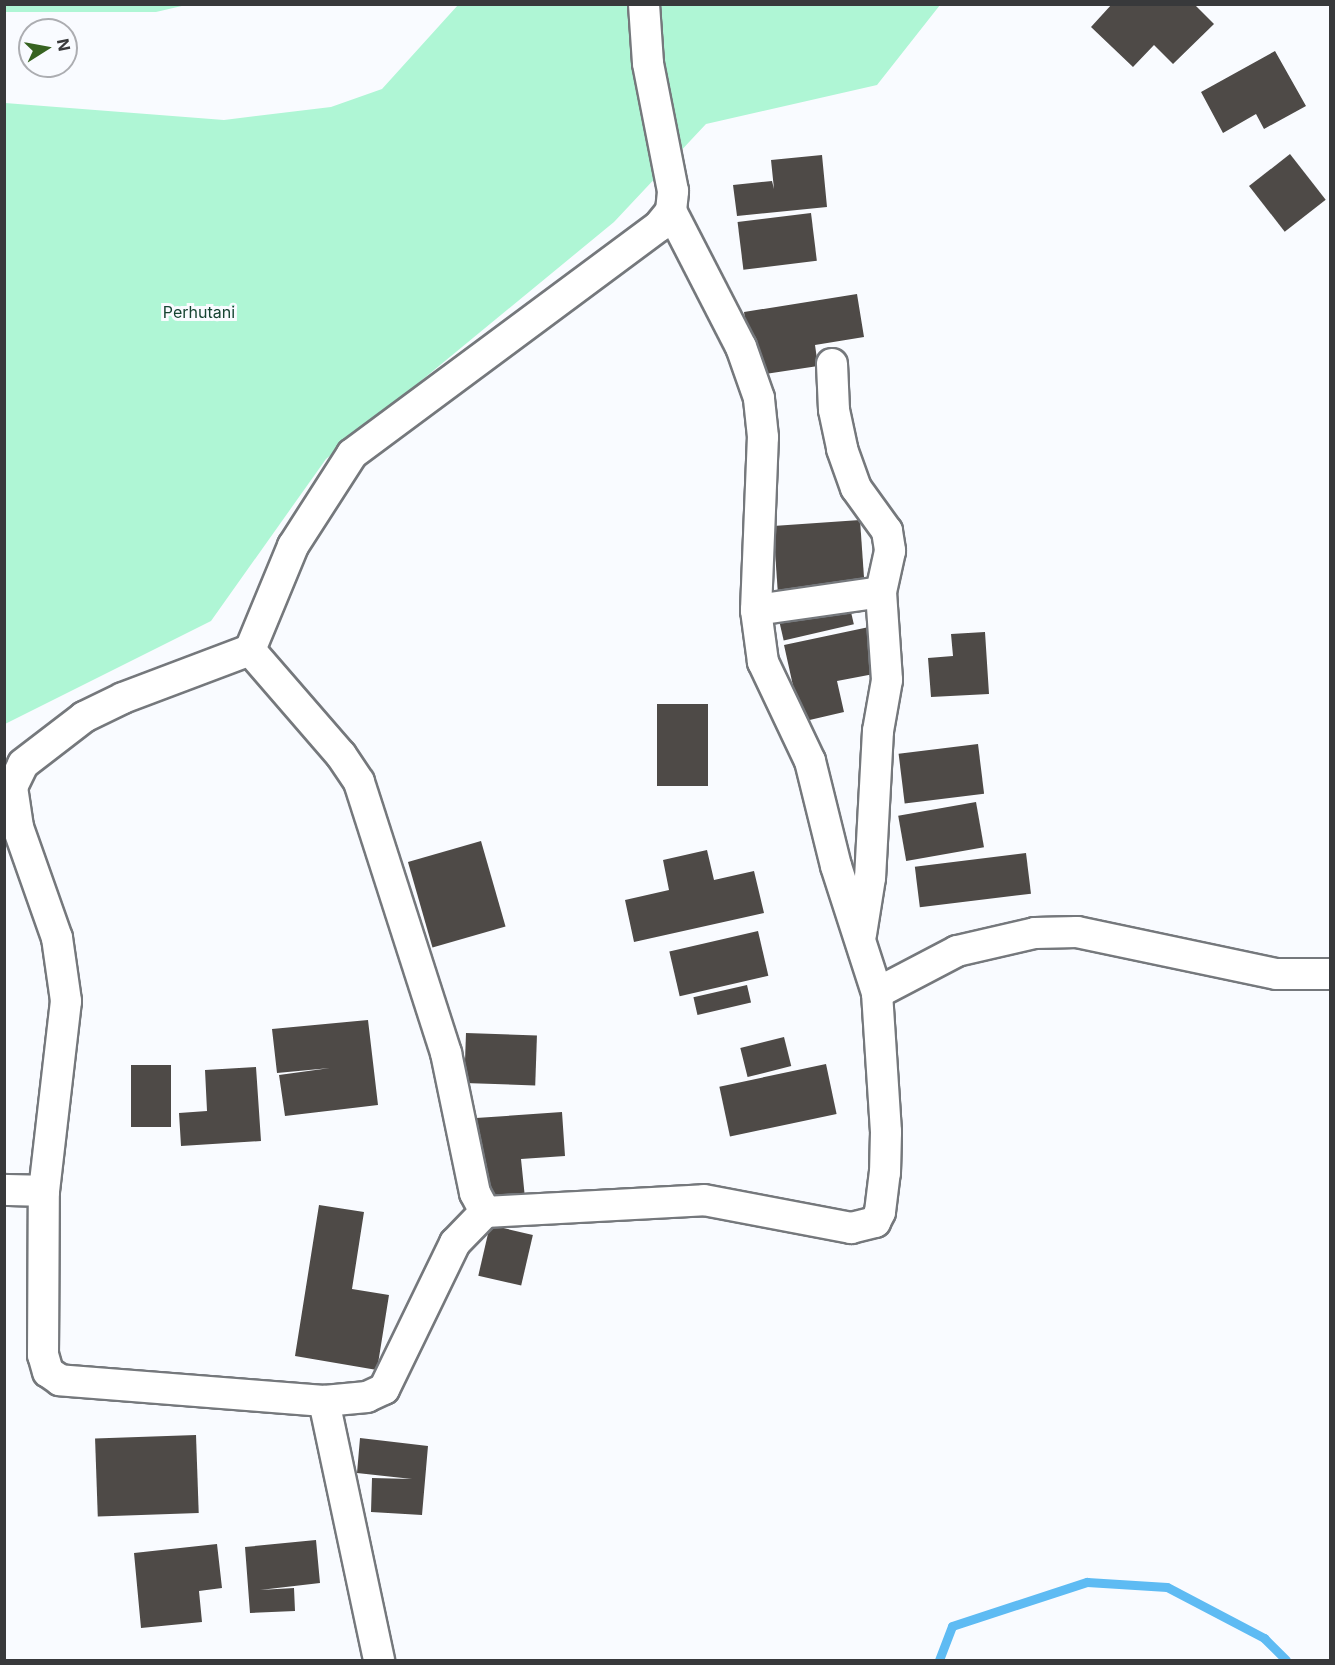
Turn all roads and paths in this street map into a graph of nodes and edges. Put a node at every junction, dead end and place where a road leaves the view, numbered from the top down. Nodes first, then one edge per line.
1 (644, 4) edge
2 (671, 211) junction
3 (832, 364) dead end
4 (881, 592) junction
5 (756, 609) junction
6 (250, 650) junction
7 (860, 938) junction
8 (1330, 974) edge
9 (877, 993) junction
10 (4, 1190) edge
11 (44, 1191) junction
12 (485, 1212) junction
13 (324, 1401) junction
14 (379, 1660) edge

1 - 2 street
2 - 5 street
2 - 6 street
3 - 4 street
4 - 5 street
4 - 7 street
5 - 7 street
6 - 11 street
6 - 12 street
7 - 9 street
8 - 9 street
9 - 12 street
10 - 11 street
11 - 13 street
12 - 13 street
13 - 14 street

